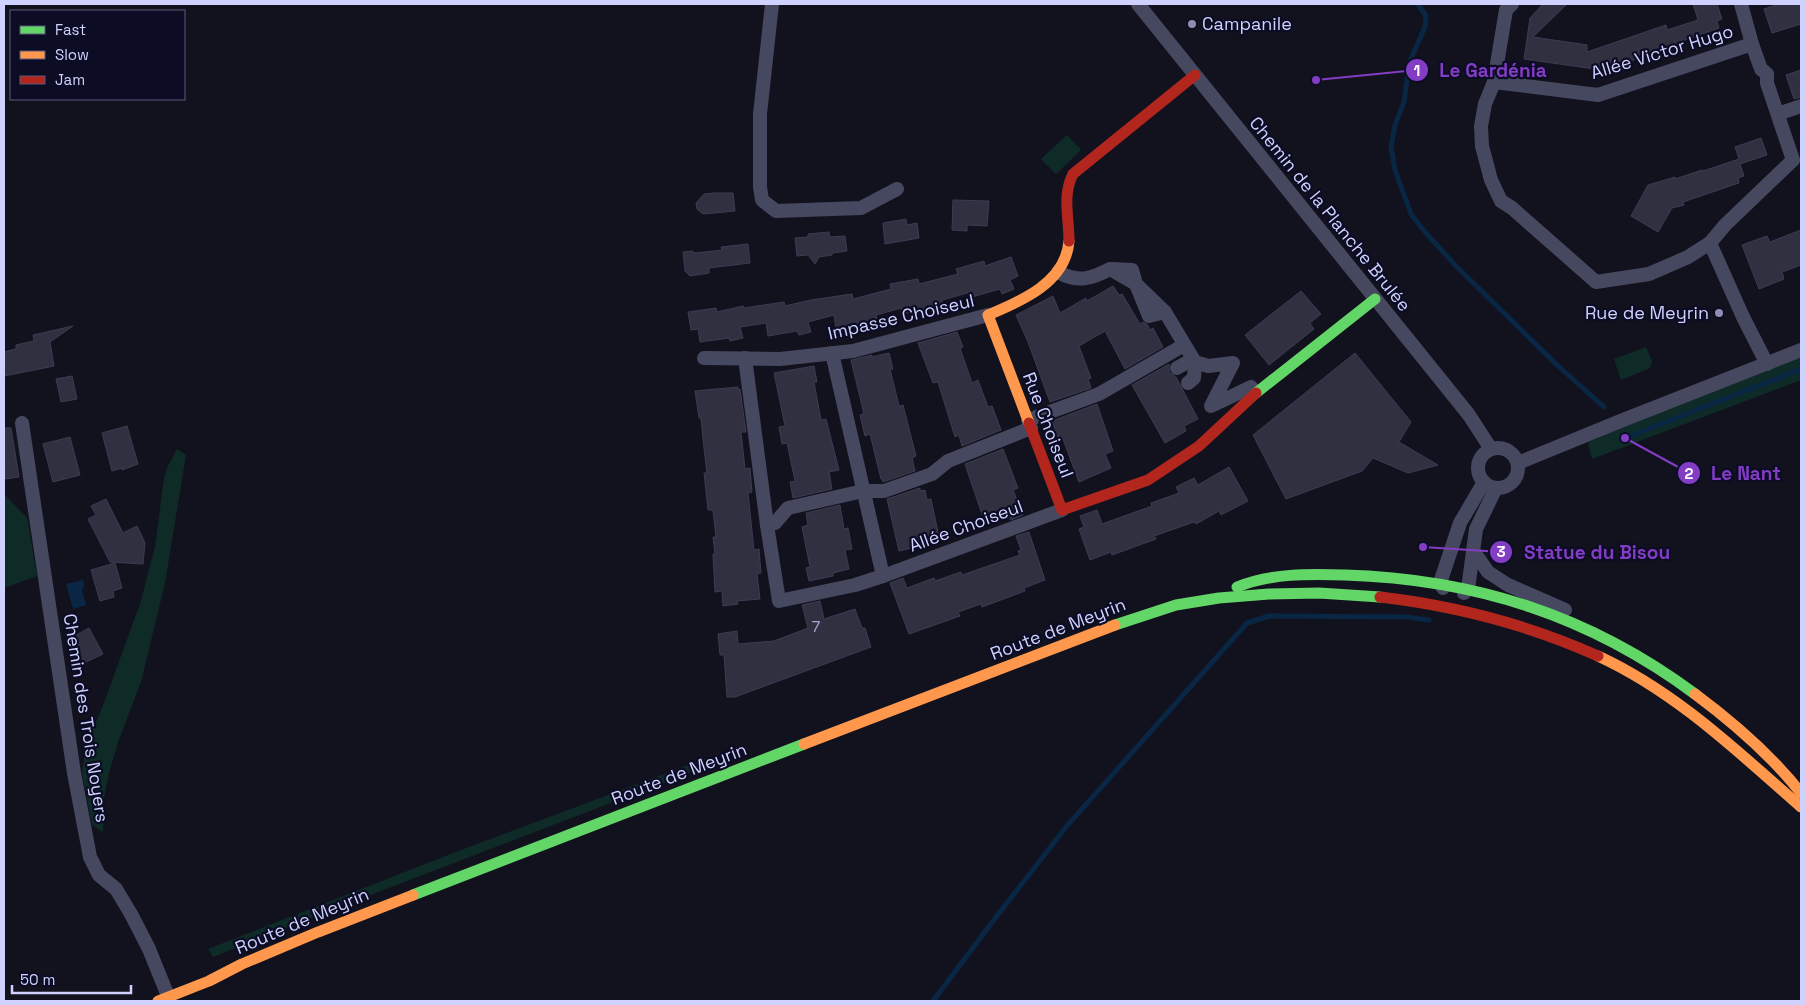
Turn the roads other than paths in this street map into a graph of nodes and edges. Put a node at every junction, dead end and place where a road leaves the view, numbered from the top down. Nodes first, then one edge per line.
1 (772, 4) edge
2 (1138, 4) edge
3 (1512, 4) edge
4 (1743, 4) edge
5 (1752, 44) junction
6 (1195, 75) junction
7 (1494, 82) junction
8 (1801, 106) edge
9 (1778, 114) junction
10 (897, 189) dead end
11 (1710, 243) junction
12 (1058, 272) junction
13 (1375, 299) junction
14 (988, 315) junction
15 (1184, 344) junction
16 (1801, 350) edge
17 (832, 353) junction
18 (704, 358) dead end
19 (745, 358) junction
20 (1199, 362) junction
21 (1766, 364) junction
22 (1178, 368) dead end
23 (1191, 380) dead end
24 (1256, 393) junction
25 (22, 423) dead end
26 (1029, 424) junction
27 (1491, 449) junction
28 (1518, 464) junction
29 (1490, 485) junction
30 (864, 491) junction
31 (1062, 510) junction
32 (767, 525) junction
33 (1474, 552) junction
34 (883, 576) junction
35 (1440, 583) junction
36 (1468, 589) junction
37 (1219, 597) junction
38 (1451, 607) junction
39 (1615, 643) junction
40 (1801, 793) edge
41 (1801, 806) edge
42 (165, 1000) edge

1 - 10 street
2 - 6 street, Chemin de la Planche Brulée
3 - 7 street
4 - 5 street
5 - 7 street, Allée Victor Hugo
5 - 9 street
6 - 12 main road
6 - 13 street, Chemin de la Planche Brulée
7 - 11 street
8 - 9 street
9 - 11 street
11 - 21 street
12 - 14 main road
12 - 15 street
13 - 24 main road
13 - 27 street, Chemin de la Planche Brulée
14 - 17 street, Impasse Choiseul
14 - 26 main road, Rue Choiseul
15 - 20 street
15 - 26 street
16 - 21 street
17 - 19 street, Impasse Choiseul
17 - 30 street
18 - 19 street, Impasse Choiseul
19 - 32 street, Allée Choiseul
20 - 22 street
20 - 23 street
20 - 24 street
21 - 28 street
24 - 31 main road
25 - 42 street, Chemin des Trois Noyers
26 - 30 street
26 - 31 main road, Rue Choiseul
27 - 28 street
27 - 29 street
28 - 29 street
29 - 33 street
29 - 35 street
30 - 32 street
30 - 34 street
31 - 34 street, Allée Choiseul
32 - 34 street, Allée Choiseul
33 - 36 street
33 - 39 street
35 - 36 main road, Route de Meyrin
35 - 37 main road, Route de Meyrin
35 - 38 street
36 - 38 street
36 - 39 main road, Route de Meyrin
37 - 38 main road, Route de Meyrin
37 - 42 main road, Route de Meyrin
38 - 41 main road, Route de Meyrin
39 - 40 main road, Route de Meyrin

